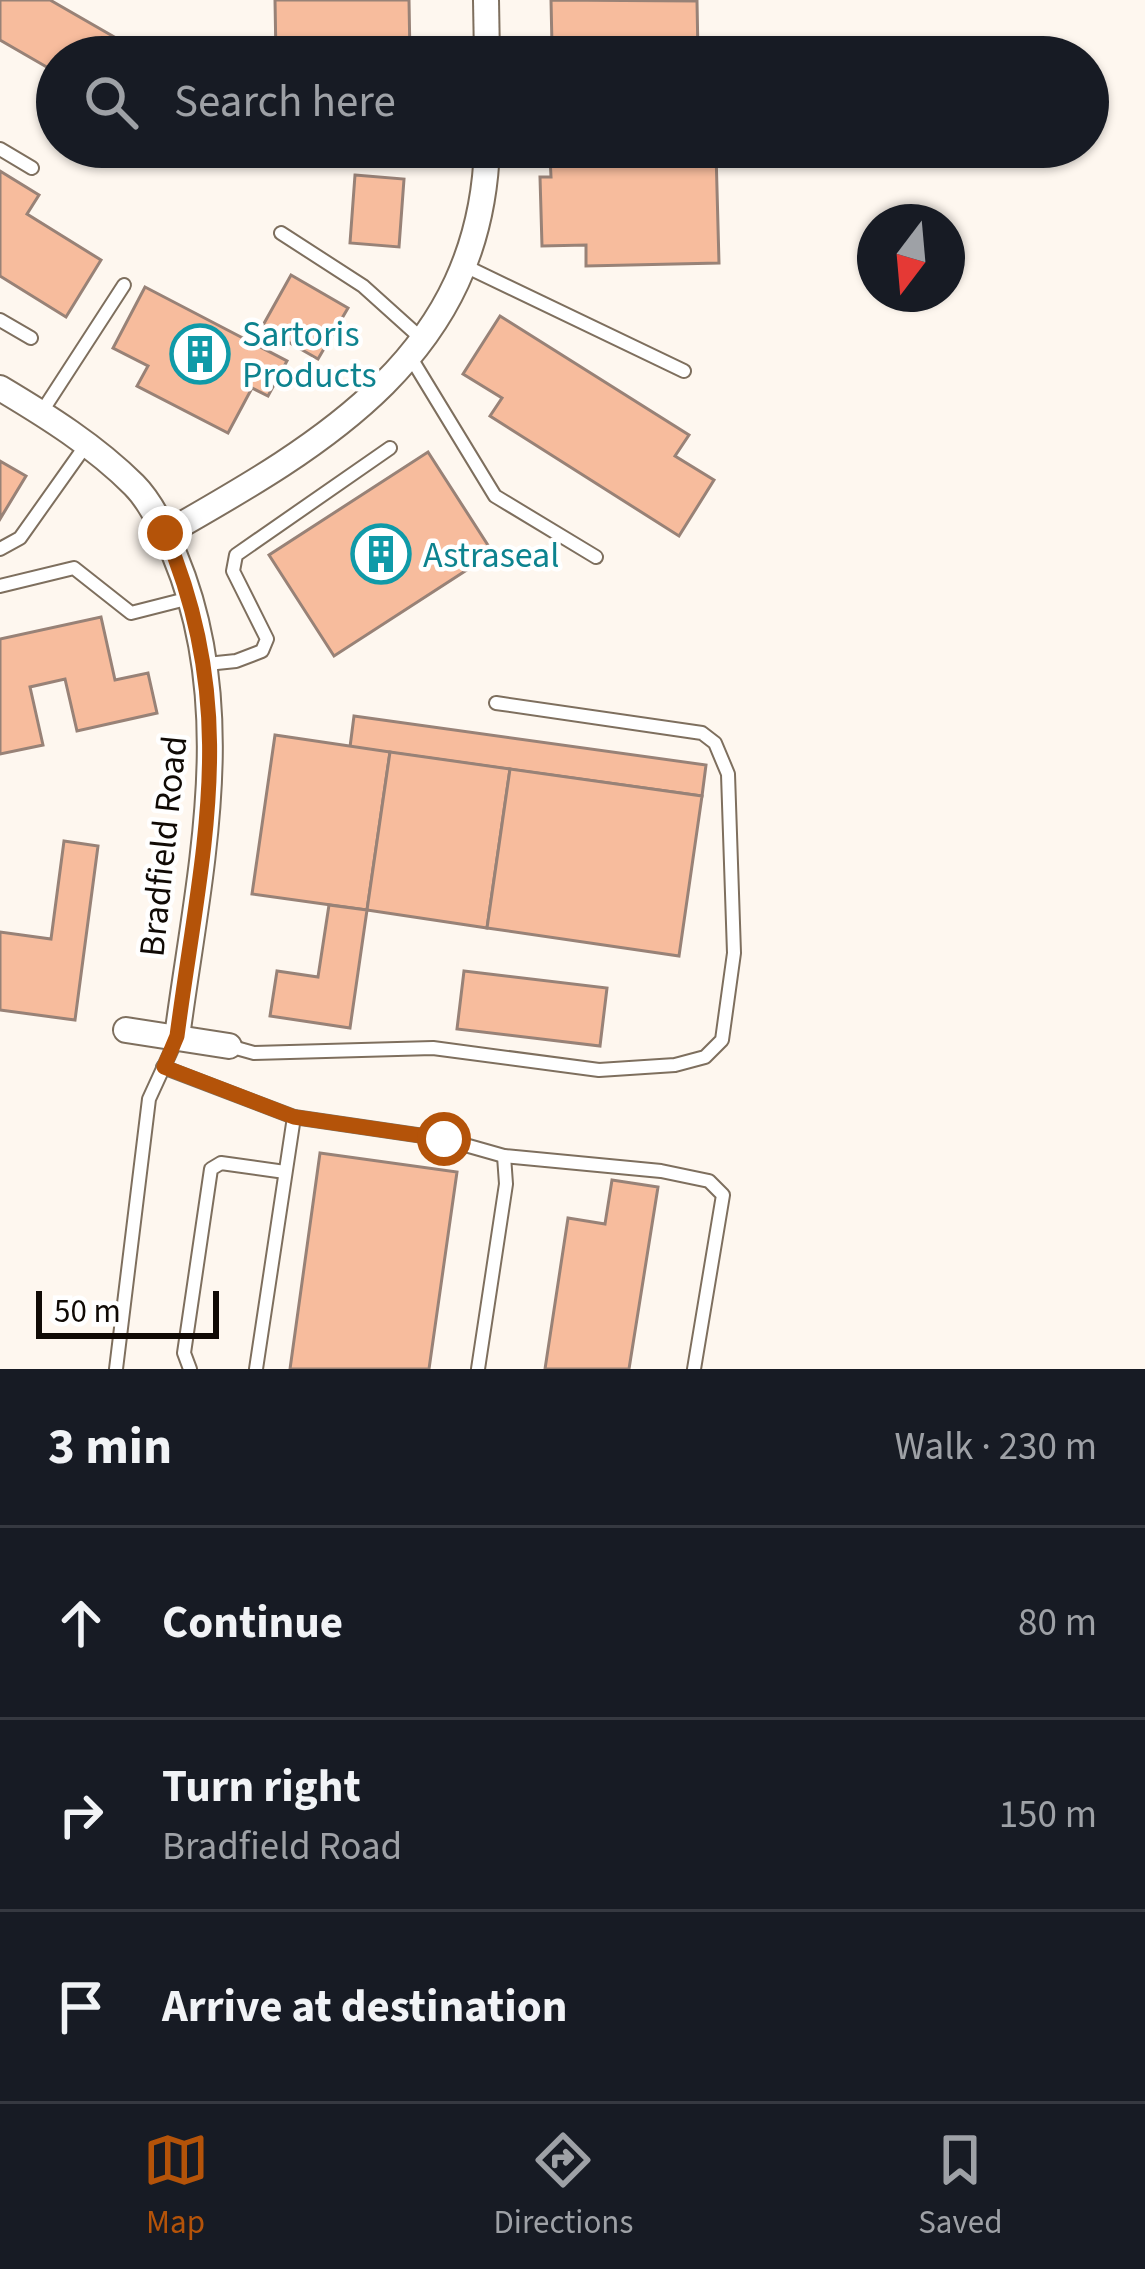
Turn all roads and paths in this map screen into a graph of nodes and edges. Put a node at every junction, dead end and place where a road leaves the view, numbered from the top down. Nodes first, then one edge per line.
1 (486, 0) edge
2 (487, 36) edge
3 (0, 148) edge
4 (32, 168) dead end
5 (485, 168) edge
6 (281, 233) dead end
7 (463, 265) junction
8 (124, 285) dead end
9 (0, 320) edge
10 (31, 338) dead end
11 (417, 349) junction
12 (684, 371) dead end
13 (0, 388) edge
14 (41, 413) junction
15 (86, 445) junction
16 (390, 448) dead end
17 (165, 533) junction
18 (0, 549) edge
19 (596, 556) dead end
20 (0, 586) edge
21 (191, 598) junction
22 (207, 664) junction
23 (496, 703) dead end
24 (126, 1030) dead end
25 (177, 1036) junction
26 (229, 1046) joint
27 (164, 1067) junction
28 (294, 1117) junction
29 (504, 1156) junction
30 (285, 1172) junction
31 (116, 1369) edge
32 (190, 1369) edge
33 (256, 1369) edge
34 (478, 1369) edge
35 (694, 1369) edge

1 - 2 street
3 - 4 lane
5 - 7 street
6 - 11 lane
7 - 11 street
7 - 12 lane
8 - 14 lane
9 - 10 lane
11 - 17 street
11 - 19 lane
13 - 14 street, Bradfield Road
14 - 15 street, Bradfield Road
15 - 17 street, Bradfield Road
15 - 18 lane
16 - 22 lane
17 - 21 street, Bradfield Road
20 - 21 lane
21 - 22 street, Bradfield Road
22 - 25 street, Bradfield Road
23 - 26 lane
24 - 25 street
25 - 26 street
25 - 27 lane
27 - 28 lane
27 - 31 lane
28 - 29 lane
28 - 30 lane
29 - 34 lane
29 - 35 lane
30 - 32 lane
30 - 33 lane

